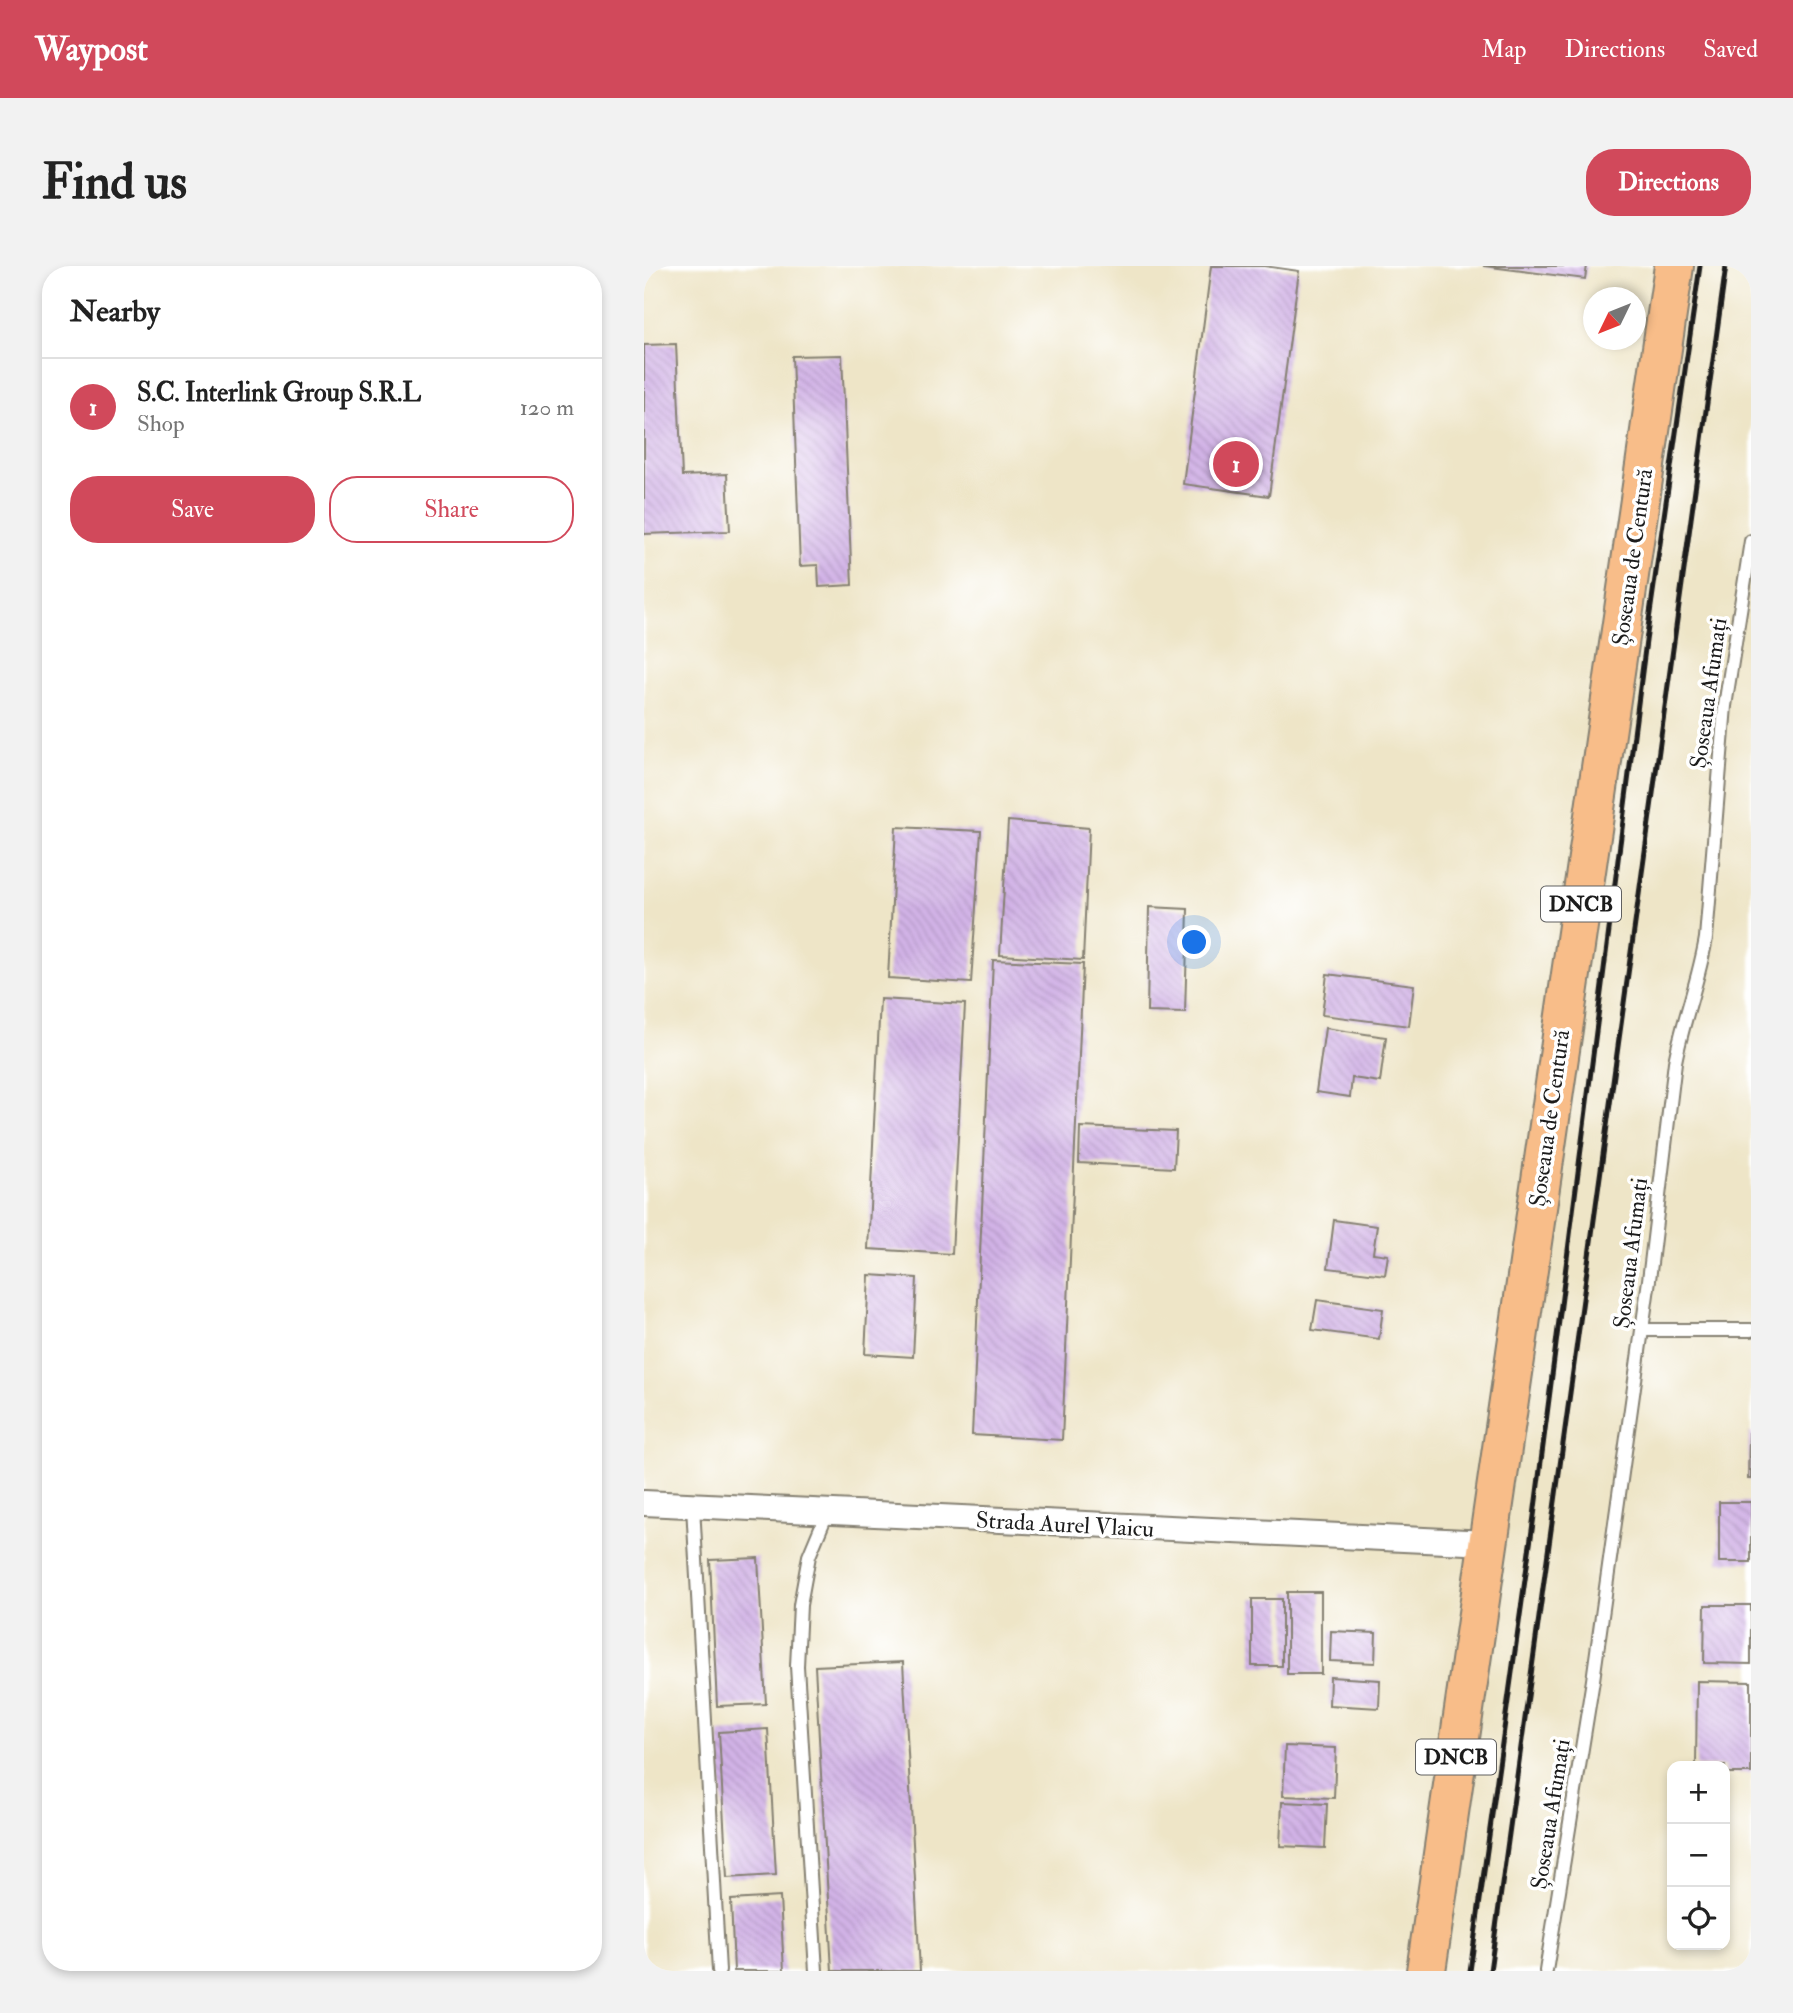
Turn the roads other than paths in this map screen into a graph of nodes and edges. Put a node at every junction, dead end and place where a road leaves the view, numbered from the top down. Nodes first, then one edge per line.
1 (1674, 266) edge
2 (1751, 541) edge
3 (1642, 1329) junction
4 (1751, 1330) edge
5 (644, 1503) edge
6 (693, 1506) junction
7 (827, 1513) junction
8 (1487, 1543) junction
9 (719, 1971) edge
10 (816, 1971) edge
11 (1426, 1971) edge
12 (1546, 1971) edge

1 - 8 main road, Șoseaua de Centură / DNCB
2 - 3 lane, Șoseaua Afumați
3 - 4 lane
3 - 12 lane, Șoseaua Afumați
5 - 6 street, Strada Aurel Vlaicu
6 - 7 street, Strada Aurel Vlaicu
6 - 9 lane
7 - 8 street, Strada Aurel Vlaicu
7 - 10 lane
8 - 11 main road, Șoseaua de Centură / DNCB

